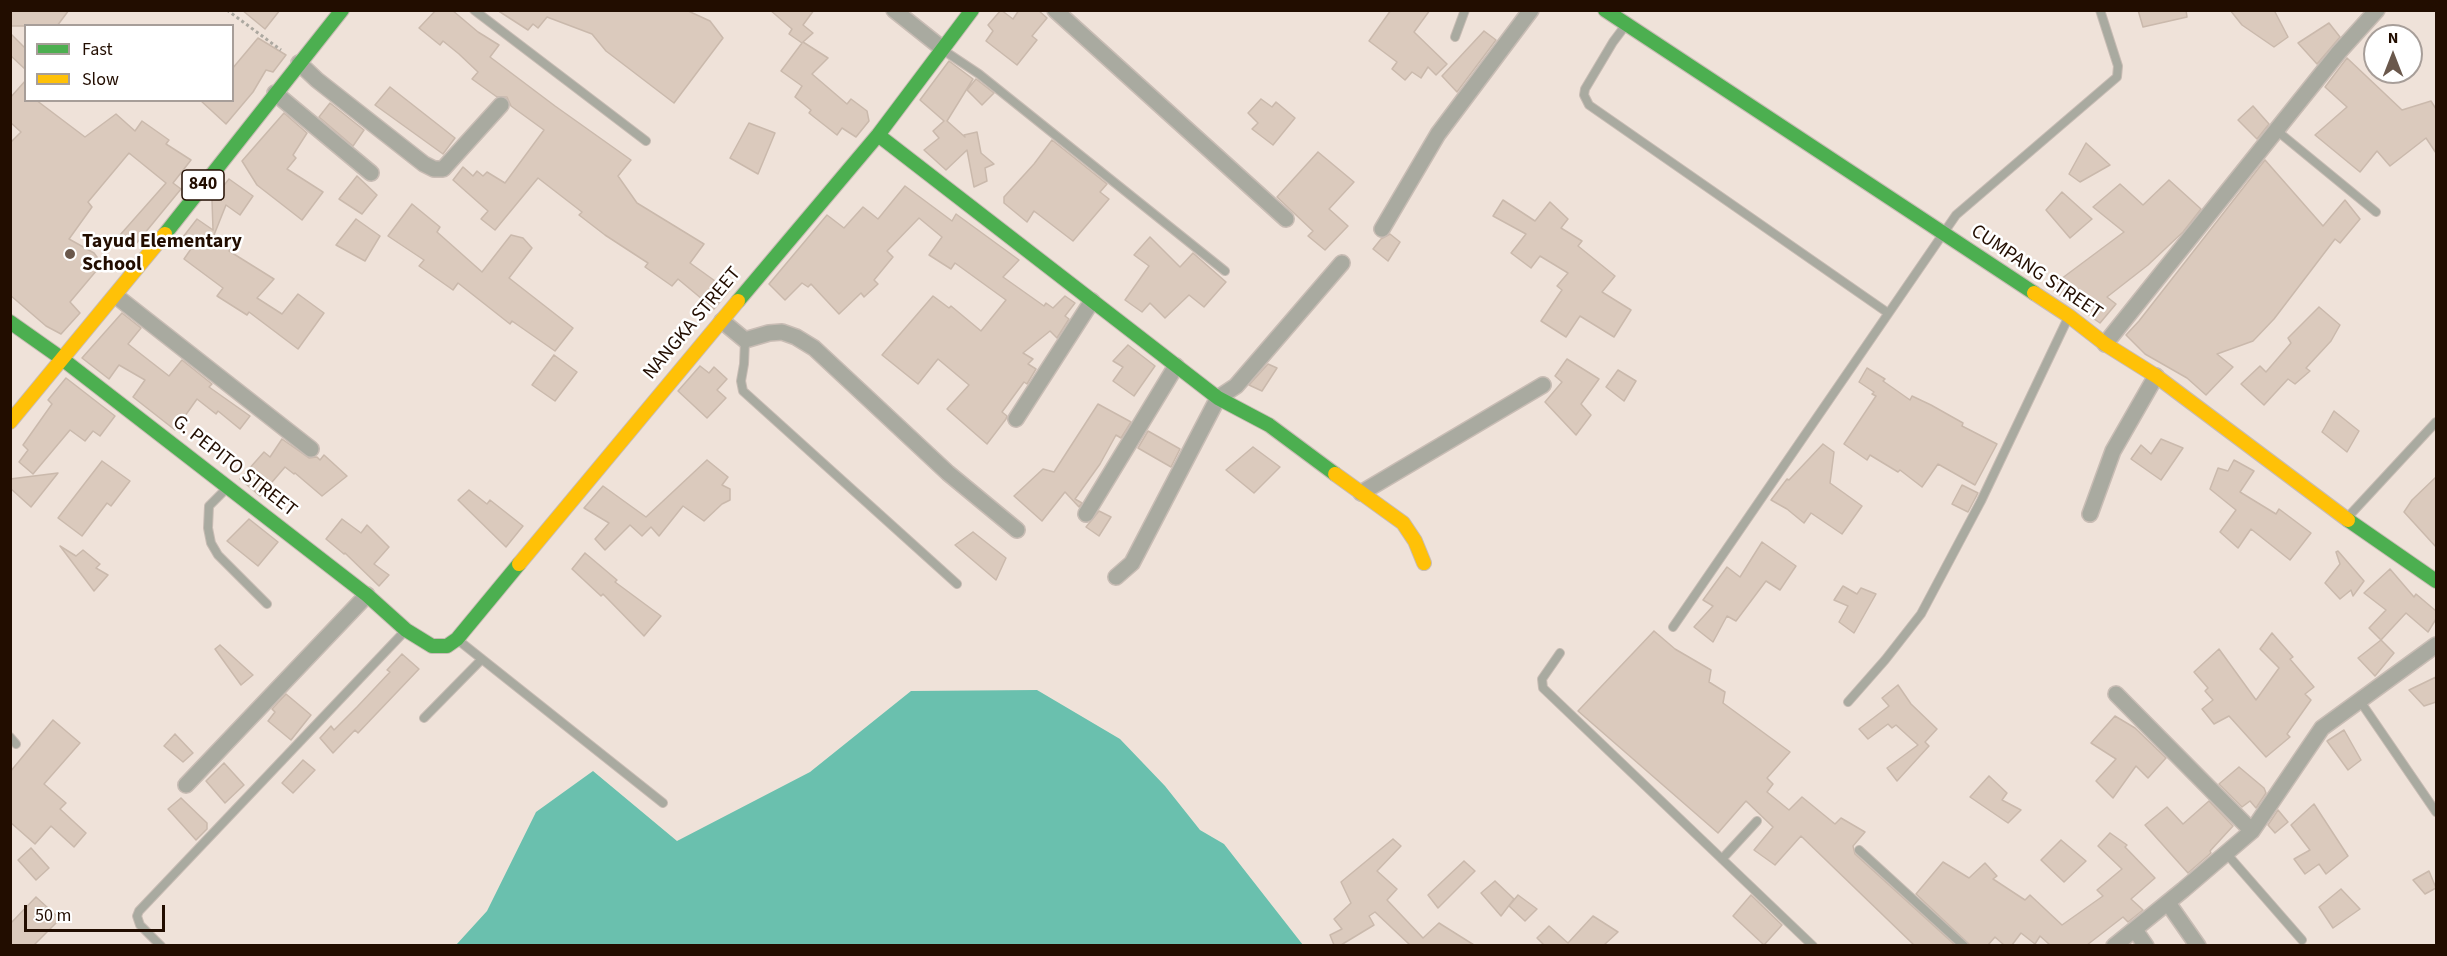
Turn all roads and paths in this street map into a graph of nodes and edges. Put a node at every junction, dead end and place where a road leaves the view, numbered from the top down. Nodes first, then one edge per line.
1 (227, 10) edge
2 (342, 10) edge
3 (474, 10) edge
4 (894, 10) edge
5 (972, 10) edge
6 (1056, 10) edge
7 (1465, 10) edge
8 (1531, 10) edge
9 (1605, 10) edge
10 (2100, 10) edge
11 (2377, 10) edge
12 (1625, 26) junction
13 (1455, 37) dead end
14 (943, 49) junction
15 (299, 63) junction
16 (275, 93) junction
17 (501, 105) dead end
18 (2276, 130) junction
19 (878, 135) junction
20 (646, 141) dead end
21 (371, 173) dead end
22 (2376, 212) dead end
23 (1287, 219) dead end
24 (1382, 229) dead end
25 (1944, 235) junction
26 (1342, 263) dead end
27 (1225, 271) dead end
28 (116, 296) junction
29 (1092, 302) junction
30 (1888, 313) junction
31 (2069, 316) junction
32 (722, 321) junction
33 (10, 322) edge
34 (745, 340) junction
35 (2105, 344) junction
36 (61, 358) junction
37 (1176, 366) junction
38 (2156, 376) junction
39 (1543, 385) dead end
40 (1218, 398) junction
41 (1016, 419) dead end
42 (10, 422) edge
43 (2436, 422) edge
44 (310, 449) dead end
45 (228, 487) junction
46 (1360, 493) junction
47 (1086, 514) dead end
48 (2090, 514) dead end
49 (2346, 519) junction
50 (1017, 530) dead end
51 (1424, 562) dead end
52 (1116, 577) dead end
53 (2436, 581) edge
54 (957, 584) dead end
55 (367, 596) junction
56 (267, 604) dead end
57 (1674, 627) dead end
58 (406, 630) junction
59 (457, 639) junction
60 (2436, 645) edge
61 (1560, 653) dead end
62 (482, 659) junction
63 (2116, 694) dead end
64 (2360, 701) junction
65 (1848, 702) dead end
66 (424, 718) dead end
67 (186, 785) dead end
68 (663, 803) dead end
69 (2436, 812) edge
70 (1757, 821) dead end
71 (2252, 831) junction
72 (1859, 850) dead end
73 (2226, 854) junction
74 (1722, 859) junction
75 (2168, 903) junction
76 (2135, 930) junction
77 (2302, 940) dead end
78 (161, 945) edge
79 (1813, 945) edge
80 (1964, 945) edge
81 (2114, 945) edge
82 (2146, 945) edge
83 (2198, 945) edge

1 - 15 path
2 - 15 main road, 840
3 - 20 lane
4 - 14 street
5 - 14 main road, NANGKA STREET
6 - 23 street
7 - 13 lane
8 - 24 street
9 - 12 main road, CUMPANG STREET
10 - 25 lane
11 - 18 street
12 - 25 main road, CUMPANG STREET
12 - 30 lane
14 - 19 main road, NANGKA STREET
14 - 27 lane
15 - 16 main road, 840
15 - 17 street
16 - 21 street
16 - 28 main road, 840
18 - 22 lane
18 - 35 street
19 - 29 main road
19 - 32 main road, NANGKA STREET
25 - 30 lane
25 - 31 main road, CUMPANG STREET
26 - 40 street
28 - 36 main road, 840
28 - 44 street
29 - 37 main road
29 - 41 street
30 - 57 lane
31 - 35 main road, CUMPANG STREET
31 - 65 lane
32 - 34 street
32 - 59 main road, NANGKA STREET
33 - 36 main road, G. PEPITO STREET
34 - 50 street
34 - 54 lane
35 - 38 main road, CUMPANG STREET
36 - 42 main road, 840
36 - 45 main road, G. PEPITO STREET
37 - 40 main road
37 - 47 street
38 - 48 street
38 - 49 main road, CUMPANG STREET
39 - 46 street
40 - 46 main road
40 - 52 street
43 - 49 lane
45 - 55 main road, G. PEPITO STREET
45 - 56 lane
46 - 51 main road
49 - 53 main road, CUMPANG STREET
55 - 58 main road, G. PEPITO STREET
55 - 67 street
58 - 59 main road, G. PEPITO STREET
58 - 78 lane
59 - 62 lane
60 - 64 street
61 - 74 lane
62 - 66 lane
62 - 68 lane
63 - 71 street
64 - 69 lane
64 - 71 street
70 - 74 lane
71 - 73 street
72 - 80 lane
73 - 75 street
73 - 77 lane
74 - 79 lane
75 - 76 street
75 - 83 street
76 - 81 street
76 - 82 street

